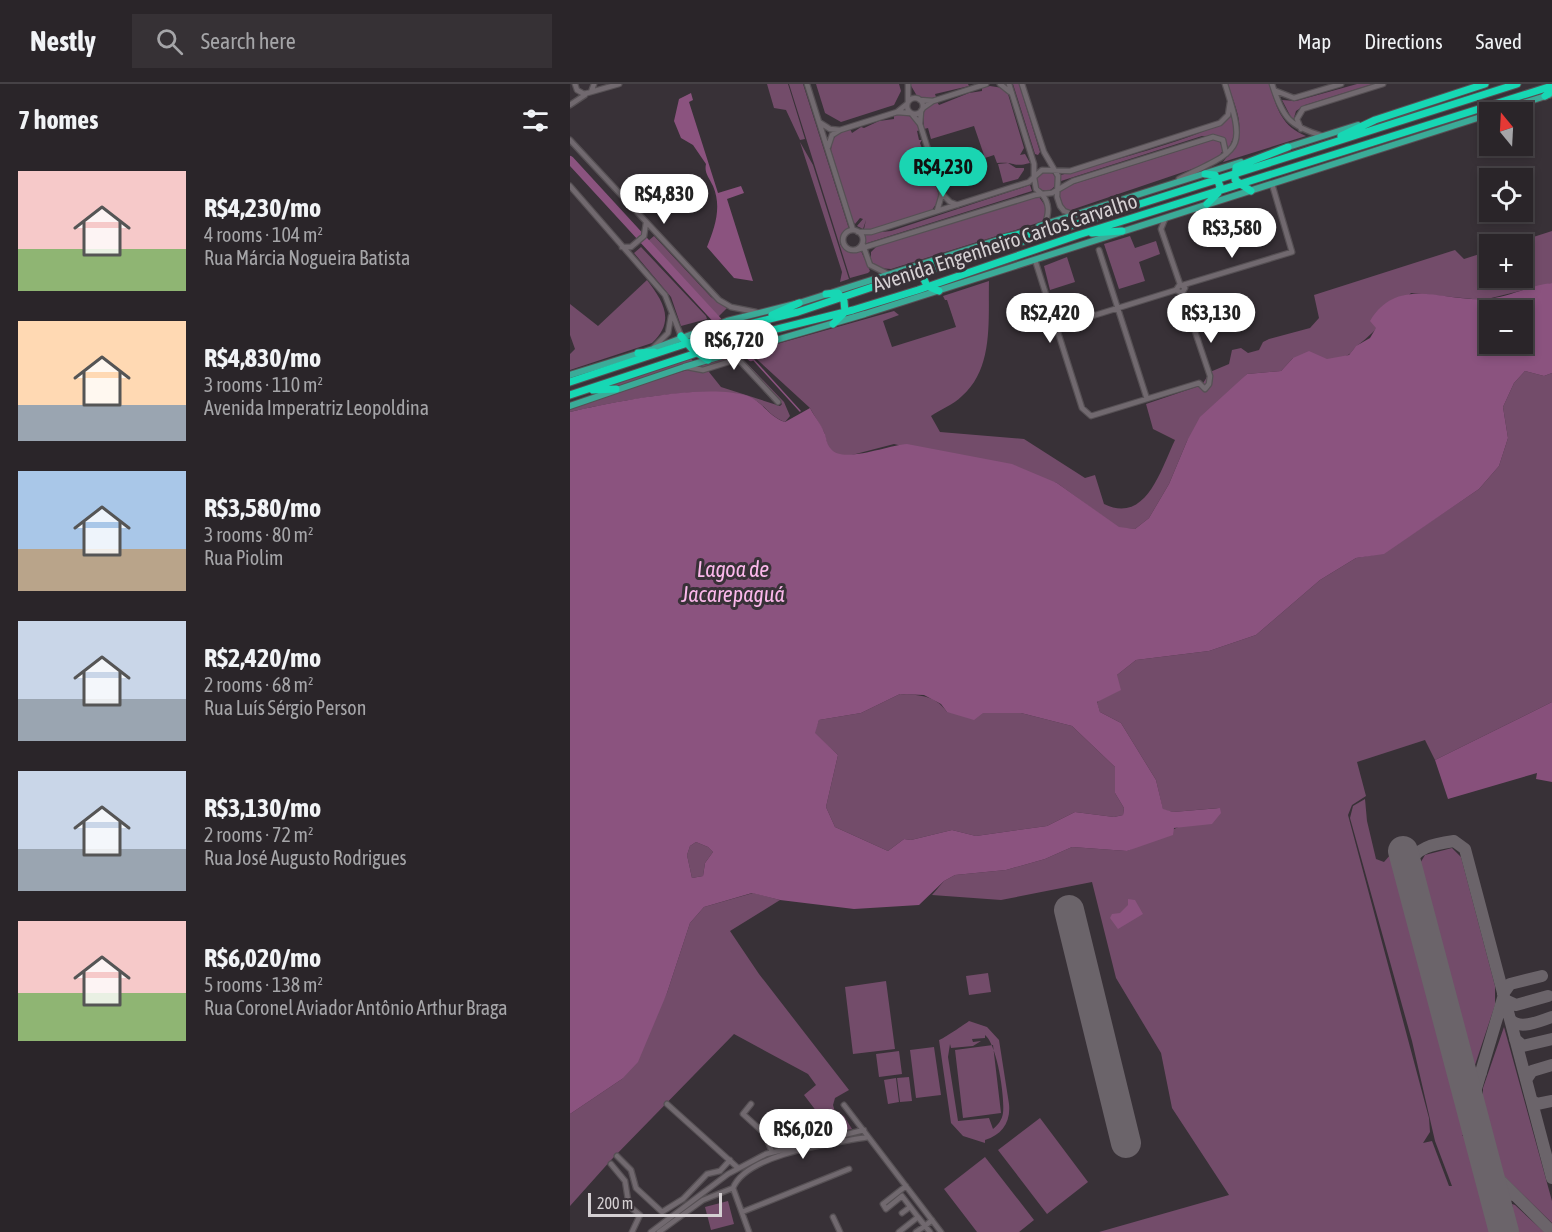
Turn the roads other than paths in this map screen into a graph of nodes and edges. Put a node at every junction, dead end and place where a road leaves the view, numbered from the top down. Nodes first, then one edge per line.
1 (575, 84) edge
2 (594, 84) edge
3 (619, 84) edge
4 (807, 84) edge
5 (986, 84) edge
6 (1000, 84) edge
7 (1009, 84) edge
8 (1022, 84) edge
9 (1225, 84) edge
10 (1341, 84) edge
11 (1383, 84) edge
12 (1471, 84) edge
13 (1485, 84) edge
14 (1517, 84) edge
15 (908, 86) edge
16 (1273, 86) edge
17 (1552, 86) edge
18 (570, 87) edge
19 (1464, 91) junction
20 (589, 93) junction
21 (1486, 94) junction
22 (1550, 94) edge
23 (1012, 95) junction
24 (919, 100) junction
25 (1436, 100) junction
26 (933, 101) junction
27 (1230, 102) junction
28 (1526, 102) edge
29 (908, 103) junction
30 (570, 105) edge
31 (922, 109) junction
32 (897, 112) junction
33 (911, 113) junction
34 (1479, 118) edge
35 (1375, 120) junction
36 (819, 122) junction
37 (921, 124) junction
38 (1301, 129) junction
39 (840, 130) junction
40 (1323, 136) junction
41 (570, 140) edge
42 (1288, 147) junction
43 (1320, 147) junction
44 (827, 150) junction
45 (1044, 152) junction
46 (1226, 154) junction
47 (1032, 155) junction
48 (1053, 170) junction
49 (1205, 174) junction
50 (1234, 175) junction
51 (1034, 177) junction
52 (1219, 180) junction
53 (1238, 184) junction
54 (1272, 184) junction
55 (1167, 185) junction
56 (570, 186) edge
57 (1058, 188) junction
58 (1220, 190) junction
59 (1251, 190) junction
60 (942, 194) junction
61 (1042, 194) junction
62 (1207, 204) junction
63 (958, 205) junction
64 (1129, 207) junction
65 (935, 212) junction
66 (1075, 215) junction
67 (1166, 217) junction
68 (646, 222) junction
69 (1046, 225) junction
70 (855, 231) junction
71 (1122, 231) junction
72 (1078, 235) junction
73 (1003, 238) junction
74 (880, 242) junction
75 (863, 245) junction
76 (622, 247) junction
77 (1099, 250) dead end
78 (939, 259) junction
79 (867, 260) junction
80 (1035, 260) junction
81 (925, 271) junction
82 (888, 274) junction
83 (1182, 284) junction
84 (927, 286) junction
85 (1176, 290) junction
86 (939, 291) junction
87 (1182, 293) junction
88 (826, 294) junction
89 (842, 297) junction
90 (799, 303) junction
91 (1119, 308) junction
92 (845, 312) junction
93 (759, 313) junction
94 (671, 314) junction
95 (758, 321) junction
96 (833, 324) junction
97 (1056, 327) junction
98 (681, 336) junction
99 (686, 343) junction
100 (674, 348) junction
101 (652, 349) junction
102 (638, 353) junction
103 (696, 353) junction
104 (708, 360) junction
105 (684, 367) junction
106 (570, 375) edge
107 (570, 382) edge
108 (616, 389) junction
109 (584, 390) junction
110 (570, 395) edge
111 (1148, 399) junction
112 (778, 402) dead end
113 (570, 406) edge
114 (667, 1104) dead end
115 (751, 1104) dead end
116 (844, 1105) dead end
117 (864, 1130) junction
118 (868, 1137) junction
119 (772, 1152) junction
120 (617, 1156) dead end
121 (730, 1160) junction
122 (611, 1164) dead end
123 (738, 1168) junction
124 (849, 1169) dead end
125 (728, 1174) junction
126 (736, 1181) junction
127 (906, 1186) junction
128 (733, 1188) junction
129 (898, 1191) junction
130 (902, 1197) junction
131 (910, 1207) junction
132 (742, 1212) junction
133 (902, 1213) dead end
134 (833, 1217) dead end
135 (918, 1217) junction
136 (932, 1220) junction
137 (925, 1226) junction
138 (632, 1232) edge
139 (651, 1232) edge
140 (659, 1232) edge
141 (749, 1232) edge
142 (840, 1232) edge
143 (898, 1232) edge
144 (916, 1232) edge
145 (930, 1232) edge
146 (941, 1232) edge

1 - 18 street
1 - 20 street
2 - 20 street
3 - 20 street
4 - 36 street
5 - 26 street
6 - 23 street
7 - 23 street
8 - 45 street
9 - 27 street
10 - 16 street
11 - 38 street
12 - 19 street
13 - 19 highway, Avenida Engenheiro Carlos Carvalho
14 - 21 highway, Avenida Engenheiro Carlos Carvalho
15 - 24 street
15 - 29 street
16 - 38 street
17 - 53 highway, Avenida Engenheiro Carlos Carvalho
19 - 25 highway, Avenida Engenheiro Carlos Carvalho
20 - 30 street
21 - 25 highway
21 - 43 highway, Avenida Engenheiro Carlos Carvalho
22 - 28 main road
23 - 47 street
24 - 26 street
24 - 29 street
24 - 31 street
25 - 35 highway, Avenida Engenheiro Carlos Carvalho
26 - 31 street
27 - 46 street
27 - 48 street
29 - 32 street
29 - 33 street
31 - 33 street
31 - 37 street
32 - 33 street
32 - 39 street
33 - 37 street
34 - 54 main road, Avenida Engenheiro Carlos Carvalho
35 - 40 main road, Avenida Engenheiro Carlos Carvalho
35 - 43 highway
36 - 39 street
36 - 44 street
37 - 60 street
38 - 40 street
39 - 44 street
40 - 42 main road, Avenida Engenheiro Carlos Carvalho
41 - 68 street
42 - 49 main road, Avenida Engenheiro Carlos Carvalho
42 - 50 highway
43 - 50 highway, Avenida Engenheiro Carlos Carvalho
44 - 70 street
45 - 47 street
45 - 48 street
46 - 55 street
46 - 57 street
47 - 51 street
48 - 51 street
48 - 57 street
49 - 52 highway
49 - 55 main road, Avenida Engenheiro Carlos Carvalho
50 - 52 highway, Avenida Engenheiro Carlos Carvalho
50 - 53 highway
51 - 61 street
51 - 63 street
52 - 58 highway
52 - 64 highway, Avenida Engenheiro Carlos Carvalho
53 - 58 highway, Avenida Engenheiro Carlos Carvalho
53 - 59 highway
54 - 59 main road, Avenida Engenheiro Carlos Carvalho
54 - 83 street
55 - 66 main road, Avenida Engenheiro Carlos Carvalho
56 - 76 street
57 - 61 street
57 - 66 street
58 - 62 highway
58 - 72 highway, Avenida Engenheiro Carlos Carvalho
59 - 62 main road, Avenida Engenheiro Carlos Carvalho
60 - 63 street
60 - 65 street
61 - 69 street
61 - 74 street
62 - 67 main road, Avenida Engenheiro Carlos Carvalho
63 - 65 street
64 - 73 highway
64 - 81 highway, Avenida Engenheiro Carlos Carvalho
65 - 70 street
66 - 69 main road, Avenida Engenheiro Carlos Carvalho
67 - 71 main road, Avenida Engenheiro Carlos Carvalho
67 - 83 street
68 - 76 street
68 - 93 street
69 - 73 main road, Avenida Engenheiro Carlos Carvalho
70 - 75 street
70 - 75 street
71 - 72 highway
71 - 80 main road, Avenida Engenheiro Carlos Carvalho
72 - 84 highway, Avenida Engenheiro Carlos Carvalho
73 - 78 main road, Avenida Engenheiro Carlos Carvalho
74 - 75 street
74 - 79 street
75 - 79 street
76 - 94 street
77 - 91 street
78 - 81 highway
78 - 82 main road, Avenida Engenheiro Carlos Carvalho
79 - 82 street
80 - 86 main road, Avenida Engenheiro Carlos Carvalho
80 - 97 street
81 - 84 highway
81 - 89 highway, Avenida Engenheiro Carlos Carvalho
82 - 88 main road, Avenida Engenheiro Carlos Carvalho
83 - 85 street
83 - 87 street
84 - 86 highway
84 - 92 highway, Avenida Engenheiro Carlos Carvalho
85 - 87 street
85 - 91 street
86 - 96 main road, Avenida Engenheiro Carlos Carvalho
87 - 111 street
88 - 89 highway
88 - 90 main road, Avenida Engenheiro Carlos Carvalho
89 - 92 highway
89 - 95 highway, Avenida Engenheiro Carlos Carvalho
90 - 93 main road, Avenida Engenheiro Carlos Carvalho
90 - 95 highway
91 - 97 street
91 - 111 street
92 - 96 highway
92 - 103 highway, Avenida Engenheiro Carlos Carvalho
93 - 98 main road, Avenida Engenheiro Carlos Carvalho
94 - 98 street
94 - 101 street
95 - 99 highway, Avenida Engenheiro Carlos Carvalho
96 - 104 main road, Avenida Engenheiro Carlos Carvalho
97 - 111 street
98 - 99 highway
98 - 101 main road, Avenida Engenheiro Carlos Carvalho
99 - 100 highway, Avenida Engenheiro Carlos Carvalho
99 - 103 highway
100 - 102 highway
100 - 107 highway, Avenida Engenheiro Carlos Carvalho
101 - 102 main road, Avenida Engenheiro Carlos Carvalho
102 - 106 main road, Avenida Engenheiro Carlos Carvalho
103 - 104 highway
103 - 109 highway, Avenida Engenheiro Carlos Carvalho
104 - 105 main road, Avenida Engenheiro Carlos Carvalho
105 - 108 main road, Avenida Engenheiro Carlos Carvalho
105 - 112 street
108 - 109 highway
108 - 113 main road, Avenida Engenheiro Carlos Carvalho
109 - 110 highway, Avenida Engenheiro Carlos Carvalho
114 - 121 street
115 - 119 street
116 - 117 street
117 - 118 street
117 - 119 street
118 - 126 street
118 - 127 street
119 - 123 street
120 - 121 street
121 - 123 street
122 - 138 street
123 - 125 street
124 - 132 street
125 - 126 street
125 - 139 street
126 - 128 street
127 - 129 street
127 - 136 street
128 - 132 street
128 - 140 street
129 - 130 street
129 - 130 street
130 - 131 street
131 - 133 street
131 - 135 street
132 - 141 street
134 - 142 street
135 - 137 street
135 - 143 street
136 - 137 street
136 - 146 street
137 - 144 street
137 - 145 street

